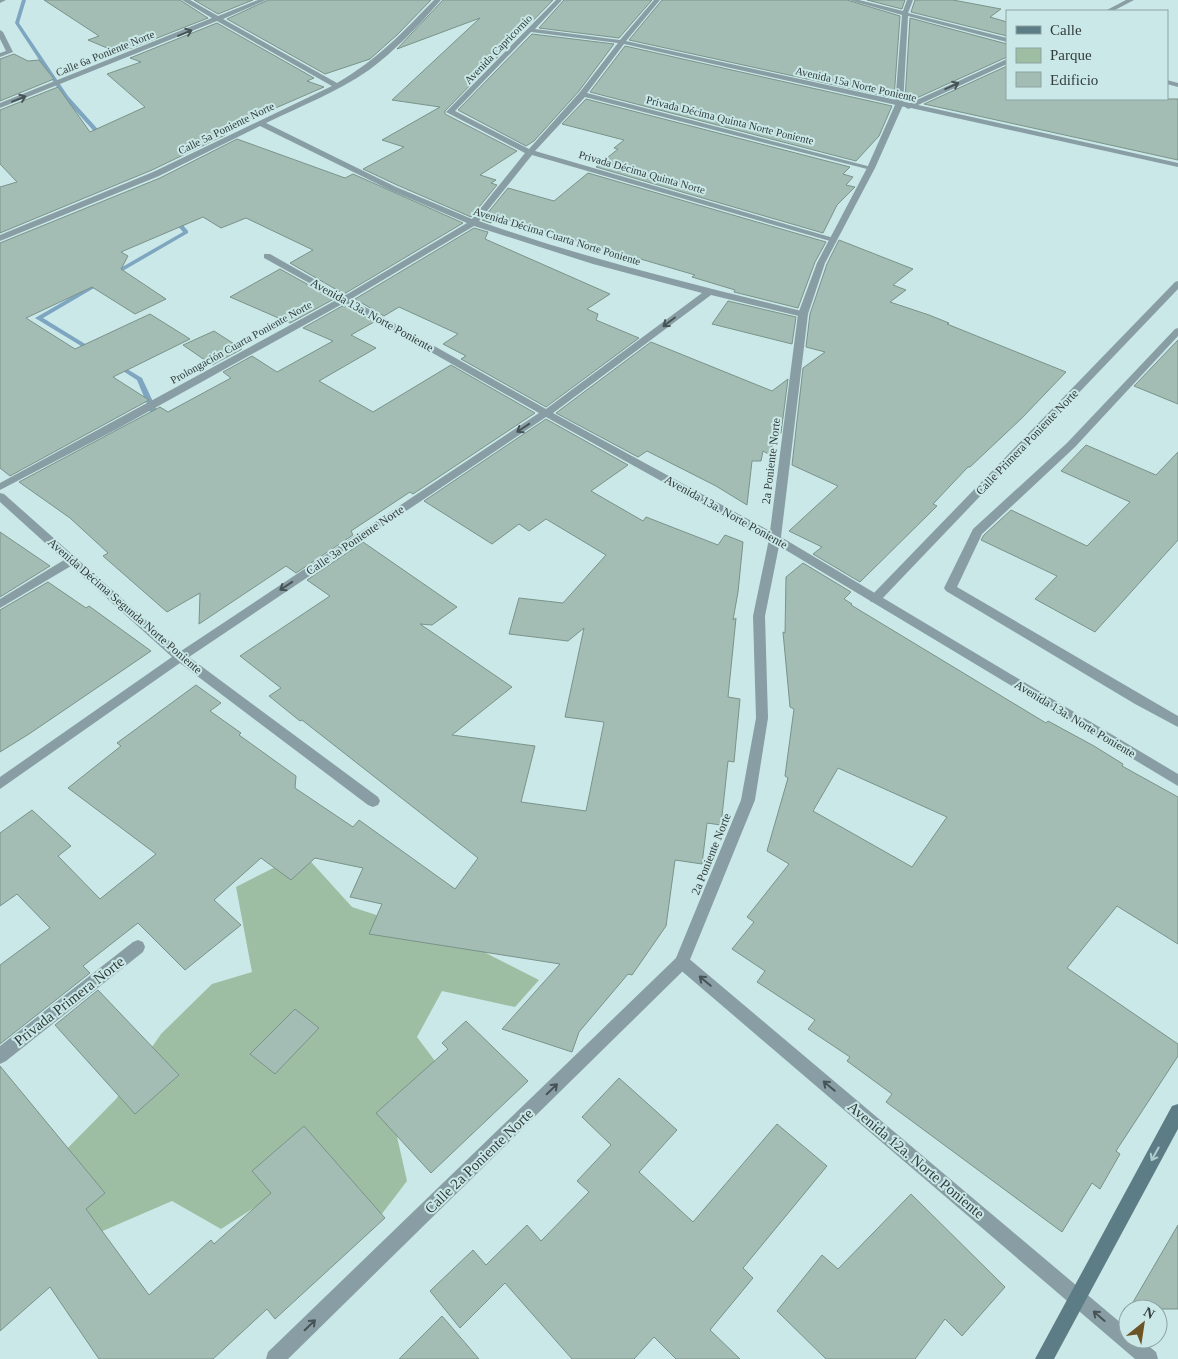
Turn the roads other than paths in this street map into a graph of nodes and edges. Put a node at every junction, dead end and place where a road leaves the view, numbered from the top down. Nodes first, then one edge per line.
1 (185, 0) edge
2 (264, 0) edge
3 (438, 0) edge
4 (560, 0) edge
5 (657, 0) edge
6 (852, 0) edge
7 (910, 0) edge
8 (1131, 0) edge
9 (1110, 10) edge
10 (905, 13) junction
11 (218, 19) junction
12 (529, 30) junction
13 (0, 32) edge
14 (1006, 40) edge
15 (622, 42) junction
16 (0, 55) edge
17 (1006, 61) edge
18 (337, 86) junction
19 (583, 94) junction
20 (0, 106) edge
21 (904, 106) junction
22 (450, 112) joint
23 (262, 124) junction
24 (530, 152) junction
25 (1178, 166) edge
26 (871, 168) junction
27 (474, 223) junction
28 (0, 238) edge
29 (833, 239) junction
30 (267, 256) dead end
31 (1178, 284) edge
32 (708, 293) junction
33 (345, 299) junction
34 (803, 314) junction
35 (1178, 330) edge
36 (546, 413) junction
37 (0, 487) edge
38 (0, 496) edge
39 (775, 539) junction
40 (73, 560) junction
41 (875, 599) junction
42 (0, 604) edge
43 (180, 657) junction
44 (1178, 722) edge
45 (1178, 781) edge
46 (0, 784) edge
47 (374, 801) dead end
48 (138, 947) dead end
49 (682, 962) junction
50 (0, 1056) edge
51 (1178, 1112) edge
52 (1077, 1296) junction
53 (275, 1359) edge
54 (1044, 1359) edge
55 (1150, 1359) edge

1 - 11 street
2 - 11 street, Calle 6a Poniente Norte
3 - 18 street, Calle 5a Poniente Norte
4 - 12 street, Avenida Capricornio
5 - 15 street, Prolongación Cuarta Poniente Norte
6 - 10 street
7 - 10 street, 2a Poniente Norte
8 - 9 street
10 - 14 street
10 - 21 street, 2a Poniente Norte
11 - 18 street
20 -> 11 street, Calle 6a Poniente Norte
12 - 15 street, Avenida 15a Norte Poniente
12 - 22 street, Avenida Capricornio
13 - 16 street
15 - 19 street, Prolongación Cuarta Poniente Norte
15 - 21 street, Avenida 15a Norte Poniente
21 -> 17 street
18 - 23 street, Calle 5a Poniente Norte
19 - 24 street, Prolongación Cuarta Poniente Norte
19 - 26 street, Privada Décima Quinta Norte Poniente
21 - 25 street, Avenida 15a Norte Poniente
21 - 26 street, 2a Poniente Norte
22 - 24 street, Privada Décima Quinta Norte
23 - 27 street, Avenida Décima Cuarta Norte Poniente
23 - 28 street, Calle 5a Poniente Norte
24 - 27 street, Prolongación Cuarta Poniente Norte
24 - 29 street, Privada Décima Quinta Norte
26 - 29 street, 2a Poniente Norte
27 - 32 street, Avenida Décima Cuarta Norte Poniente
27 - 33 street, Prolongación Cuarta Poniente Norte
29 - 34 street, 2a Poniente Norte
30 - 33 street, Avenida 13a. Norte Poniente
31 - 41 street, Calle Primera Poniente Norte
32 - 34 street, Avenida Décima Cuarta Norte Poniente
32 -> 36 street, Calle 3a Poniente Norte
33 - 36 street, Avenida 13a. Norte Poniente
33 - 37 street, Prolongación Cuarta Poniente Norte
34 - 39 street, 2a Poniente Norte
35 - 44 street
36 - 39 street, Avenida 13a. Norte Poniente
36 -> 43 street, Calle 3a Poniente Norte
38 - 40 street, Avenida Décima Segunda Norte Poniente
39 - 41 street, Avenida 13a. Norte Poniente
39 - 49 street, 2a Poniente Norte
40 - 42 street
40 - 43 street, Avenida Décima Segunda Norte Poniente
41 - 45 street, Avenida 13a. Norte Poniente
43 - 46 street, Calle 3a Poniente Norte
43 - 47 street, Avenida Décima Segunda Norte Poniente
48 - 50 street, Privada Primera Norte
52 -> 49 street, Avenida 12a. Norte Poniente
53 -> 49 street, Calle 2a Poniente Norte
51 -> 52 main road
52 - 54 main road
55 -> 52 street, Avenida 12a. Norte Poniente

